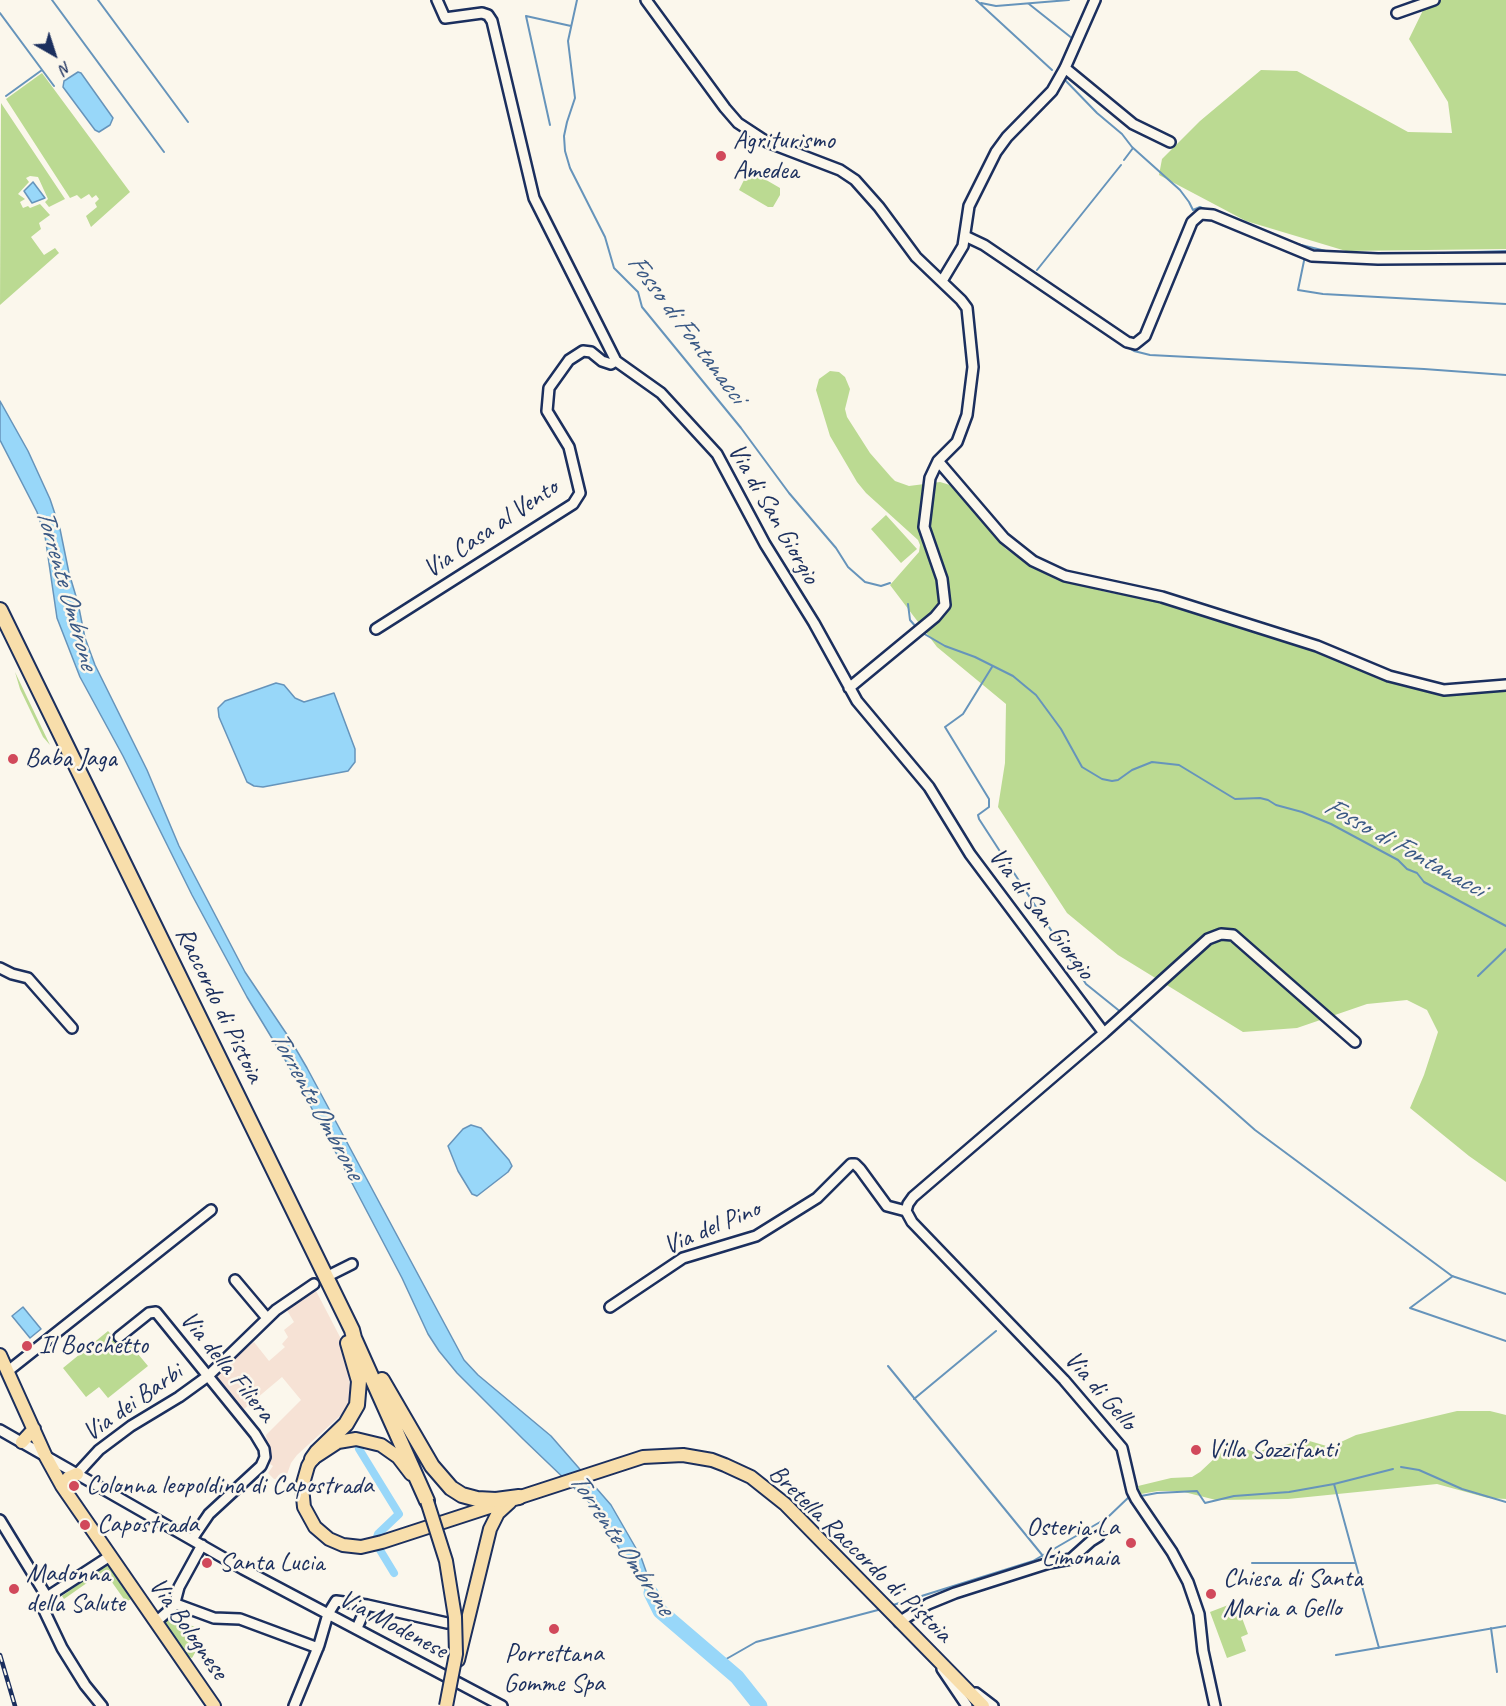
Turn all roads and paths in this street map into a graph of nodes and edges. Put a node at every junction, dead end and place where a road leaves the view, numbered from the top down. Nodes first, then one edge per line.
1 (437, 0) edge
2 (646, 0) edge
3 (1095, 0) edge
4 (1434, 0) edge
5 (1397, 13) dead end
6 (1065, 68) junction
7 (1170, 142) dead end
8 (965, 236) junction
9 (1506, 258) edge
10 (942, 281) junction
11 (616, 361) junction
12 (938, 461) junction
13 (0, 610) edge
14 (376, 629) dead end
15 (0, 630) edge
16 (1506, 685) edge
17 (849, 688) junction
18 (0, 968) edge
19 (72, 1028) dead end
20 (1104, 1033) junction
21 (1355, 1042) dead end
22 (211, 1210) dead end
23 (906, 1211) junction
24 (352, 1264) dead end
25 (330, 1275) dead end
26 (235, 1280) dead end
27 (314, 1284) dead end
28 (610, 1307) dead end
29 (267, 1318) junction
30 (350, 1335) junction
31 (118, 1337) dead end
32 (0, 1355) edge
33 (8, 1371) junction
34 (208, 1376) junction
35 (34, 1429) junction
36 (0, 1430) edge
37 (22, 1442) junction
38 (46, 1457) junction
39 (312, 1459) junction
40 (77, 1474) junction
41 (62, 1486) junction
42 (519, 1497) junction
43 (427, 1501) junction
44 (0, 1520) edge
45 (1099, 1536) dead end
46 (192, 1539) junction
47 (202, 1545) junction
48 (110, 1556) junction
49 (47, 1597) junction
50 (176, 1604) junction
51 (367, 1605) junction
52 (328, 1614) junction
53 (156, 1622) junction
54 (899, 1622) junction
55 (447, 1623) dead end
56 (357, 1628) junction
57 (318, 1648) junction
58 (938, 1662) junction
59 (454, 1671) junction
60 (962, 1685) junction
61 (102, 1706) edge
62 (214, 1706) edge
63 (294, 1706) edge
64 (446, 1706) edge
65 (502, 1706) edge
66 (967, 1706) edge
67 (983, 1706) edge
68 (993, 1706) edge
69 (1215, 1706) edge

1 - 11 street, Via di San Giorgio
2 - 10 street
3 - 6 street
4 - 5 street
6 - 7 street
6 - 8 street
8 - 9 street
8 - 10 street
10 - 12 street
11 - 14 street, Via Casa al Vento
11 - 17 street, Via di San Giorgio
12 - 16 street
12 - 17 street
13 - 30 highway, Raccordo di Pistoia
15 - 30 highway, Raccordo di Pistoia
17 - 20 street, Via di San Giorgio
18 - 19 street
20 - 21 street
20 - 23 street
22 - 33 street
23 - 28 street, Via del Pino
23 - 69 street, Via di Gello
24 - 25 street
26 - 29 street
27 - 29 street, Via dei Barbi
29 - 34 street, Via dei Barbi
30 - 39 highway
30 - 42 highway
30 - 43 highway, Raccordo di Pistoia
31 - 34 street, Via della Filiera
32 - 33 main road, Via Bolognese
33 - 35 main road, Via Bolognese
34 - 40 street, Via dei Barbi
34 - 46 street, Via della Filiera
35 - 37 main road
35 - 38 main road, Via Bolognese
36 - 37 street, Via Modenese
37 - 38 street, Via Modenese
38 - 40 street, Via Modenese
38 - 41 main road, Via Bolognese
39 - 42 main road, Bretella Raccordo di Pistoia
39 - 43 main road
40 - 41 main road
40 - 46 street, Via Modenese
41 - 48 main road, Via Bolognese
42 - 54 main road, Bretella Raccordo di Pistoia
42 - 59 main road, bridge
43 - 59 main road, Raccordo di Pistoia, bridge
44 - 49 street
45 - 54 street
46 - 47 street, Via Modenese
47 - 50 street
47 - 52 street, Via Modenese
48 - 49 street
48 - 53 main road, Via Bolognese
49 - 61 street
50 - 53 street
50 - 57 street
51 - 52 street
51 - 55 street
51 - 56 street
52 - 56 street, Via Modenese
52 - 57 street
53 - 62 main road, Via Bolognese
54 - 58 main road, Bretella Raccordo di Pistoia
56 - 65 street, Via Modenese
57 - 63 street
58 - 60 main road, Bretella Raccordo di Pistoia
58 - 66 street
59 - 64 main road, Raccordo di Pistoia, bridge
60 - 67 main road, Bretella Raccordo di Pistoia
60 - 68 street

